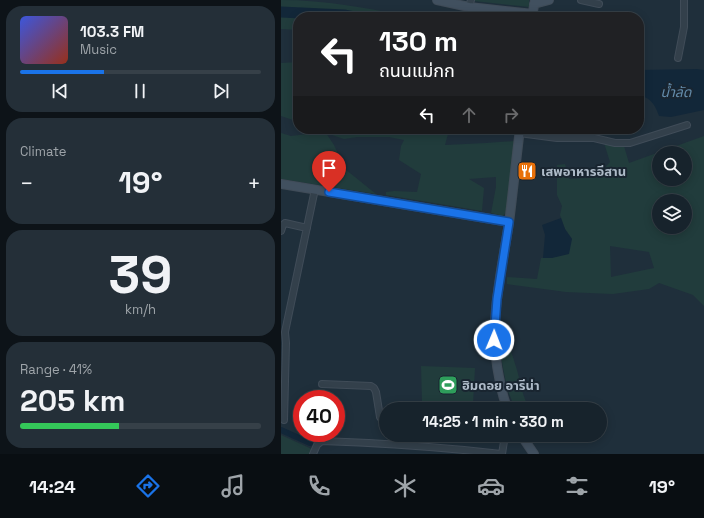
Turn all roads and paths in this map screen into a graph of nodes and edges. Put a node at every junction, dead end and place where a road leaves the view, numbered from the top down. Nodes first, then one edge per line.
1 (437, 0) edge
2 (549, 0) edge
3 (581, 0) edge
4 (684, 0) edge
5 (535, 2) edge
6 (470, 3) edge
7 (599, 4) dead end
8 (517, 12) edge
9 (533, 12) edge
10 (678, 58) dead end
11 (687, 125) dead end
12 (520, 134) edge
13 (536, 134) edge
14 (281, 184) edge
15 (315, 190) junction
16 (509, 222) junction
17 (307, 228) junction
18 (281, 232) edge
19 (283, 339) edge
20 (321, 384) dead end
21 (506, 402) edge
22 (379, 412) edge
23 (284, 420) dead end
24 (504, 442) edge
25 (526, 442) edge
26 (313, 454) edge
27 (502, 454) edge
28 (534, 454) edge

1 - 6 street
2 - 5 street
3 - 7 street
4 - 10 street
5 - 9 street
6 - 8 street
11 - 13 street
12 - 16 street
14 - 15 street
15 - 16 street
15 - 17 street
16 - 21 street
17 - 18 street
17 - 19 street
19 - 23 street
20 - 22 street
24 - 27 street
25 - 28 street
26 - 27 street

